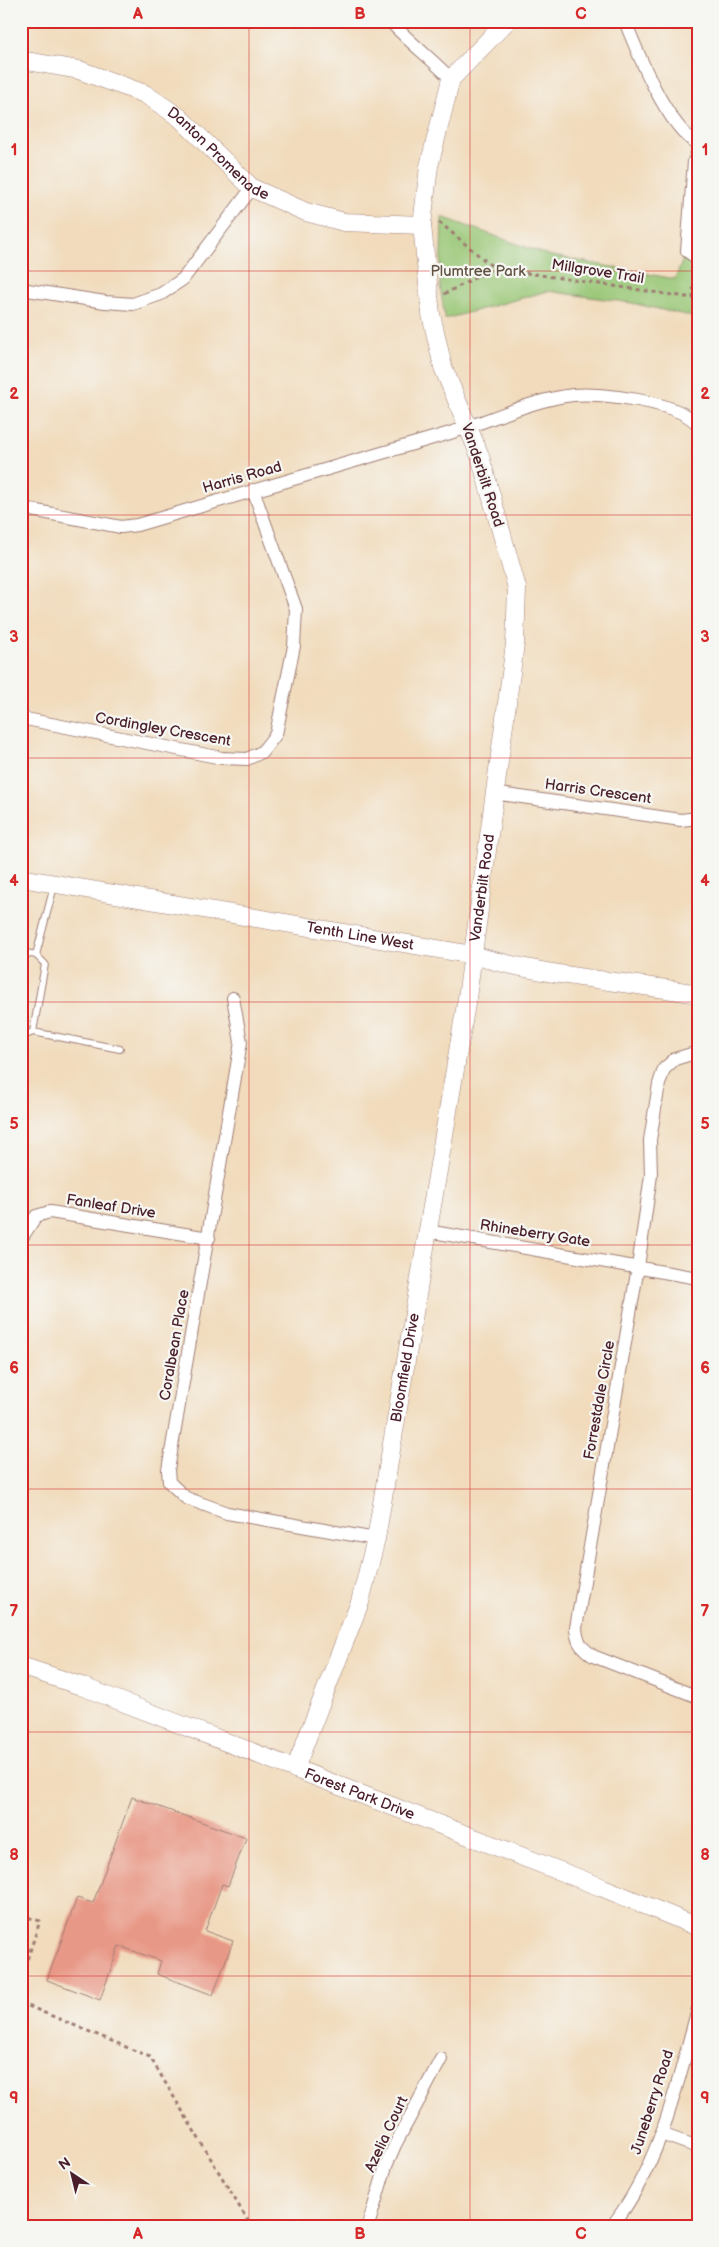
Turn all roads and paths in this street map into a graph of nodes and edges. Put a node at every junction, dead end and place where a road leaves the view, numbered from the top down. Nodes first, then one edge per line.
1 (390, 21) edge
2 (507, 21) edge
3 (624, 21) edge
4 (21, 60) edge
5 (451, 79) junction
6 (698, 144) edge
7 (698, 151) edge
8 (252, 188) junction
9 (422, 217) junction
10 (696, 258) edge
11 (494, 268) junction
12 (21, 289) edge
13 (693, 298) junction
14 (429, 302) junction
15 (698, 302) edge
16 (698, 426) edge
17 (470, 428) junction
18 (253, 490) junction
19 (21, 508) edge
20 (21, 718) edge
21 (493, 793) junction
22 (698, 818) edge
23 (21, 878) edge
24 (54, 884) junction
25 (21, 952) edge
26 (36, 955) junction
27 (472, 955) junction
28 (698, 994) edge
29 (233, 998) dead end
30 (33, 1032) junction
31 (21, 1037) edge
32 (120, 1049) dead end
33 (698, 1052) edge
34 (427, 1231) junction
35 (209, 1238) junction
36 (21, 1239) edge
37 (638, 1267) junction
38 (698, 1278) edge
39 (376, 1539) junction
40 (21, 1666) edge
41 (698, 1697) edge
42 (295, 1770) junction
43 (21, 1916) edge
44 (698, 1926) edge
45 (21, 1978) edge
46 (21, 2003) edge
47 (698, 2009) edge
48 (442, 2059) dead end
49 (662, 2134) junction
50 (698, 2147) edge
51 (251, 2226) edge
52 (368, 2226) edge
53 (612, 2226) edge

1 - 5 street
2 - 5 street, Vanderbilt Road
3 - 6 street
4 - 8 street, Danton Promenade
5 - 9 street, Vanderbilt Road
7 - 10 street
8 - 9 street, Danton Promenade
8 - 12 street
9 - 11 path
9 - 14 street, Vanderbilt Road
10 - 13 path
11 - 13 path, Millgrove Trail
11 - 14 path
13 - 15 path
14 - 17 street, Vanderbilt Road
16 - 17 street
17 - 18 street, Harris Road
17 - 21 street, Vanderbilt Road
18 - 19 street, Harris Road
18 - 20 street, Cordingley Crescent
21 - 22 street, Harris Crescent
21 - 27 street, Vanderbilt Road
23 - 24 street, Tenth Line West
24 - 26 lane
24 - 27 street, Tenth Line West
25 - 26 lane
26 - 30 lane
27 - 28 street, Tenth Line West
27 - 34 street, Bloomfield Drive
29 - 35 street, Coralbean Place
30 - 31 lane
30 - 32 lane
33 - 37 street, Forrestdale Circle
34 - 37 street, Rhineberry Gate
34 - 39 street, Bloomfield Drive
35 - 36 street, Fanleaf Drive
35 - 39 street, Coralbean Place
37 - 38 street, Rhineberry Gate
37 - 41 street, Forrestdale Circle
39 - 42 street, Bloomfield Drive
40 - 42 street, Forest Park Drive
42 - 44 street, Forest Park Drive
43 - 45 path
46 - 51 path
47 - 49 street, Juneberry Road
48 - 52 street, Azelia Court
49 - 50 street
49 - 53 street, Juneberry Road

